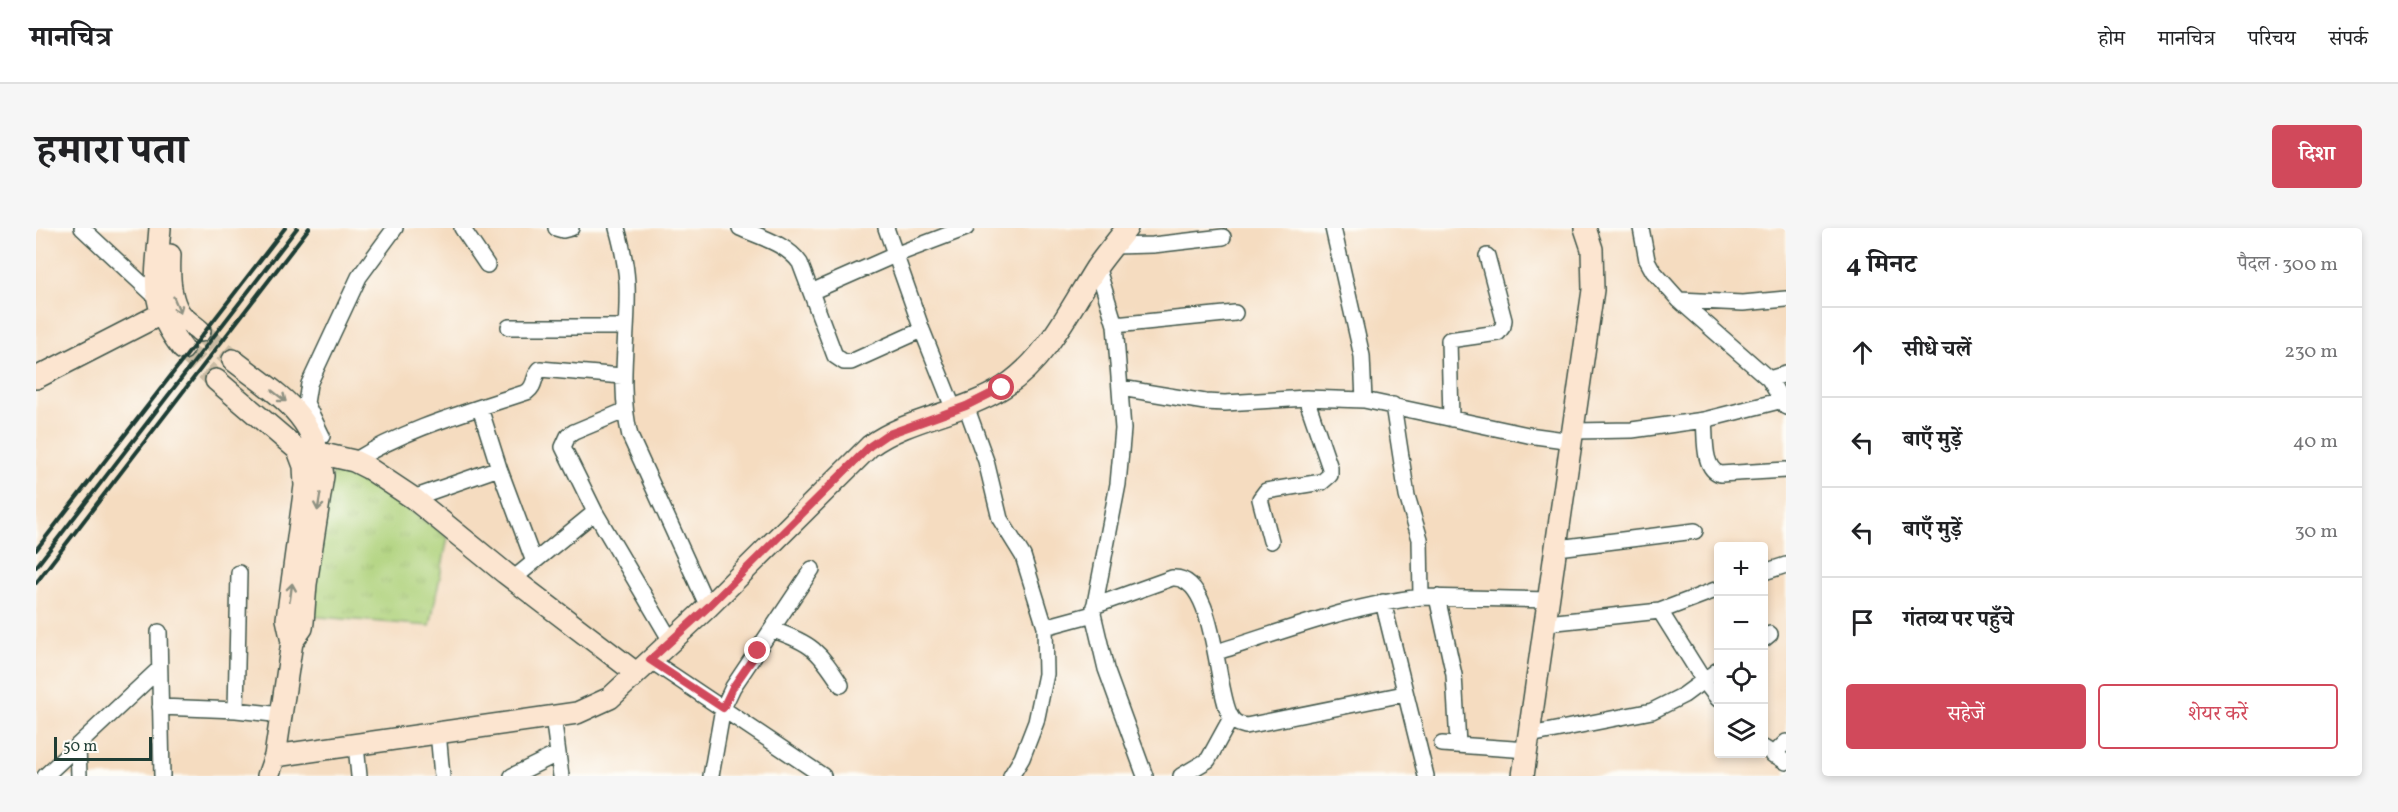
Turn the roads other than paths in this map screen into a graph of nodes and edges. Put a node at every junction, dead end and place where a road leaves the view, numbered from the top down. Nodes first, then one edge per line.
1 (82, 228) edge
2 (160, 228) edge
3 (173, 228) edge
4 (394, 228) edge
5 (462, 228) edge
6 (556, 228) edge
7 (571, 228) edge
8 (617, 228) edge
9 (740, 228) edge
10 (886, 228) edge
11 (966, 228) edge
12 (1127, 228) edge
13 (1333, 228) edge
14 (1585, 228) edge
15 (1641, 228) edge
16 (1223, 237) dead end
17 (1113, 246) junction
18 (895, 255) junction
19 (1487, 256) dead end
20 (487, 266) dead end
21 (1098, 266) junction
22 (811, 292) junction
23 (1786, 299) edge
24 (1679, 300) junction
25 (159, 306) junction
26 (1235, 313) dead end
27 (1115, 325) junction
28 (509, 327) dead end
29 (625, 327) junction
30 (200, 330) tunnel mouth
31 (922, 330) junction
32 (183, 350) tunnel mouth
33 (233, 360) tunnel mouth
34 (1786, 374) edge
35 (622, 376) junction
36 (36, 378) edge
37 (1769, 379) junction
38 (216, 380) tunnel mouth
39 (1121, 388) junction
40 (1306, 398) junction
41 (1364, 400) junction
42 (1785, 404) edge
43 (1393, 405) junction
44 (480, 408) junction
45 (960, 408) junction
46 (624, 411) junction
47 (1451, 418) junction
48 (1704, 420) junction
49 (1573, 436) junction
50 (325, 454) junction
51 (354, 461) junction
52 (499, 468) junction
53 (1786, 470) edge
54 (412, 498) junction
55 (595, 512) junction
56 (1695, 531) dead end
57 (1271, 542) dead end
58 (1558, 548) junction
59 (534, 562) junction
60 (1786, 565) edge
61 (812, 569) dead end
62 (1768, 571) edge
63 (239, 573) dead end
64 (513, 579) junction
65 (1714, 591) edge
66 (1429, 597) junction
67 (1550, 600) junction
68 (1383, 602) junction
69 (708, 607) junction
70 (1093, 610) junction
71 (1660, 611) junction
72 (1547, 623) junction
73 (1045, 627) junction
74 (773, 630) junction
75 (159, 632) dead end
76 (292, 642) junction
77 (670, 642) junction
78 (1217, 652) junction
79 (643, 667) junction
80 (159, 669) junction
81 (1714, 674) edge
82 (1704, 681) junction
83 (841, 685) dead end
84 (1404, 693) junction
85 (1714, 693) edge
86 (160, 707) junction
87 (723, 708) junction
88 (236, 710) junction
89 (282, 715) junction
90 (553, 716) junction
91 (1231, 718) junction
92 (438, 732) junction
93 (1529, 742) junction
94 (1786, 742) edge
95 (1442, 744) dead end
96 (1458, 744) junction
97 (78, 745) junction
98 (356, 745) junction
99 (557, 754) junction
100 (1774, 755) edge
101 (272, 766) edge
102 (45, 776) edge
103 (79, 776) edge
104 (162, 776) edge
105 (359, 776) edge
106 (442, 776) edge
107 (512, 776) edge
108 (561, 776) edge
109 (711, 776) edge
110 (823, 776) edge
111 (1011, 776) edge
112 (1145, 776) edge
113 (1181, 776) edge
114 (1426, 776) edge
115 (1523, 776) edge

1 - 25 street
2 - 25 street
3 -> 30 street
4 - 50 street
5 - 20 street
6 - 7 street
8 - 29 street
9 - 22 street
10 - 18 street
11 - 18 street
12 - 17 street
13 - 41 street
14 - 49 street
15 - 24 street
16 - 17 street
17 - 21 street
18 - 22 street
18 - 31 street
19 - 47 street
21 - 27 street
21 - 45 street
22 - 31 street
23 - 24 street
24 - 37 street
25 - 32 street
25 - 36 street
26 - 27 street
27 - 39 street
28 - 29 street
29 - 35 street
31 - 45 street
33 -> 50 street
34 - 37 street
35 - 44 street
35 - 46 street
37 - 42 street
76 -> 38 street
39 - 40 street
39 - 70 street
40 - 41 street
40 - 57 street
41 - 43 street
42 - 48 street
43 - 47 street
43 - 66 street
44 - 51 street
44 - 52 street
45 - 69 street
45 - 73 street
46 - 55 street
46 - 69 street
47 - 49 street
48 - 49 street
48 - 53 street
49 - 58 street
50 - 51 street
50 -> 76 street
51 - 54 street
52 - 54 street
52 - 59 street
54 - 64 street
55 - 59 street
55 - 77 street
56 - 58 street
58 - 67 street
59 - 64 street
60 - 62 street
61 - 74 street
63 - 88 street
64 - 79 street
65 - 71 street
66 - 67 street
66 - 68 street
66 - 96 street
67 - 72 street
68 - 78 street
68 - 84 street
69 - 77 street
70 - 73 street
70 - 78 street
70 - 112 street
71 - 72 street
71 - 82 street
72 - 93 street
73 - 111 street
74 - 83 street
74 - 87 street
75 - 80 street
76 - 89 street
77 - 79 street
78 - 91 street
79 - 87 street
79 - 90 street
80 - 86 street
80 - 97 street
81 - 82 street
82 - 85 street
82 - 93 street
84 - 91 street
84 - 114 street
86 - 88 street
86 - 104 street
87 - 109 street
87 - 110 street
88 - 89 street
89 - 101 street
90 - 92 street
90 - 99 street
91 - 113 street
92 - 98 street
92 - 106 street
93 - 96 street
93 - 115 street
94 - 100 street
95 - 96 street
97 - 102 street
97 - 103 street
98 - 101 street
98 - 105 street
99 - 107 street
99 - 108 street

